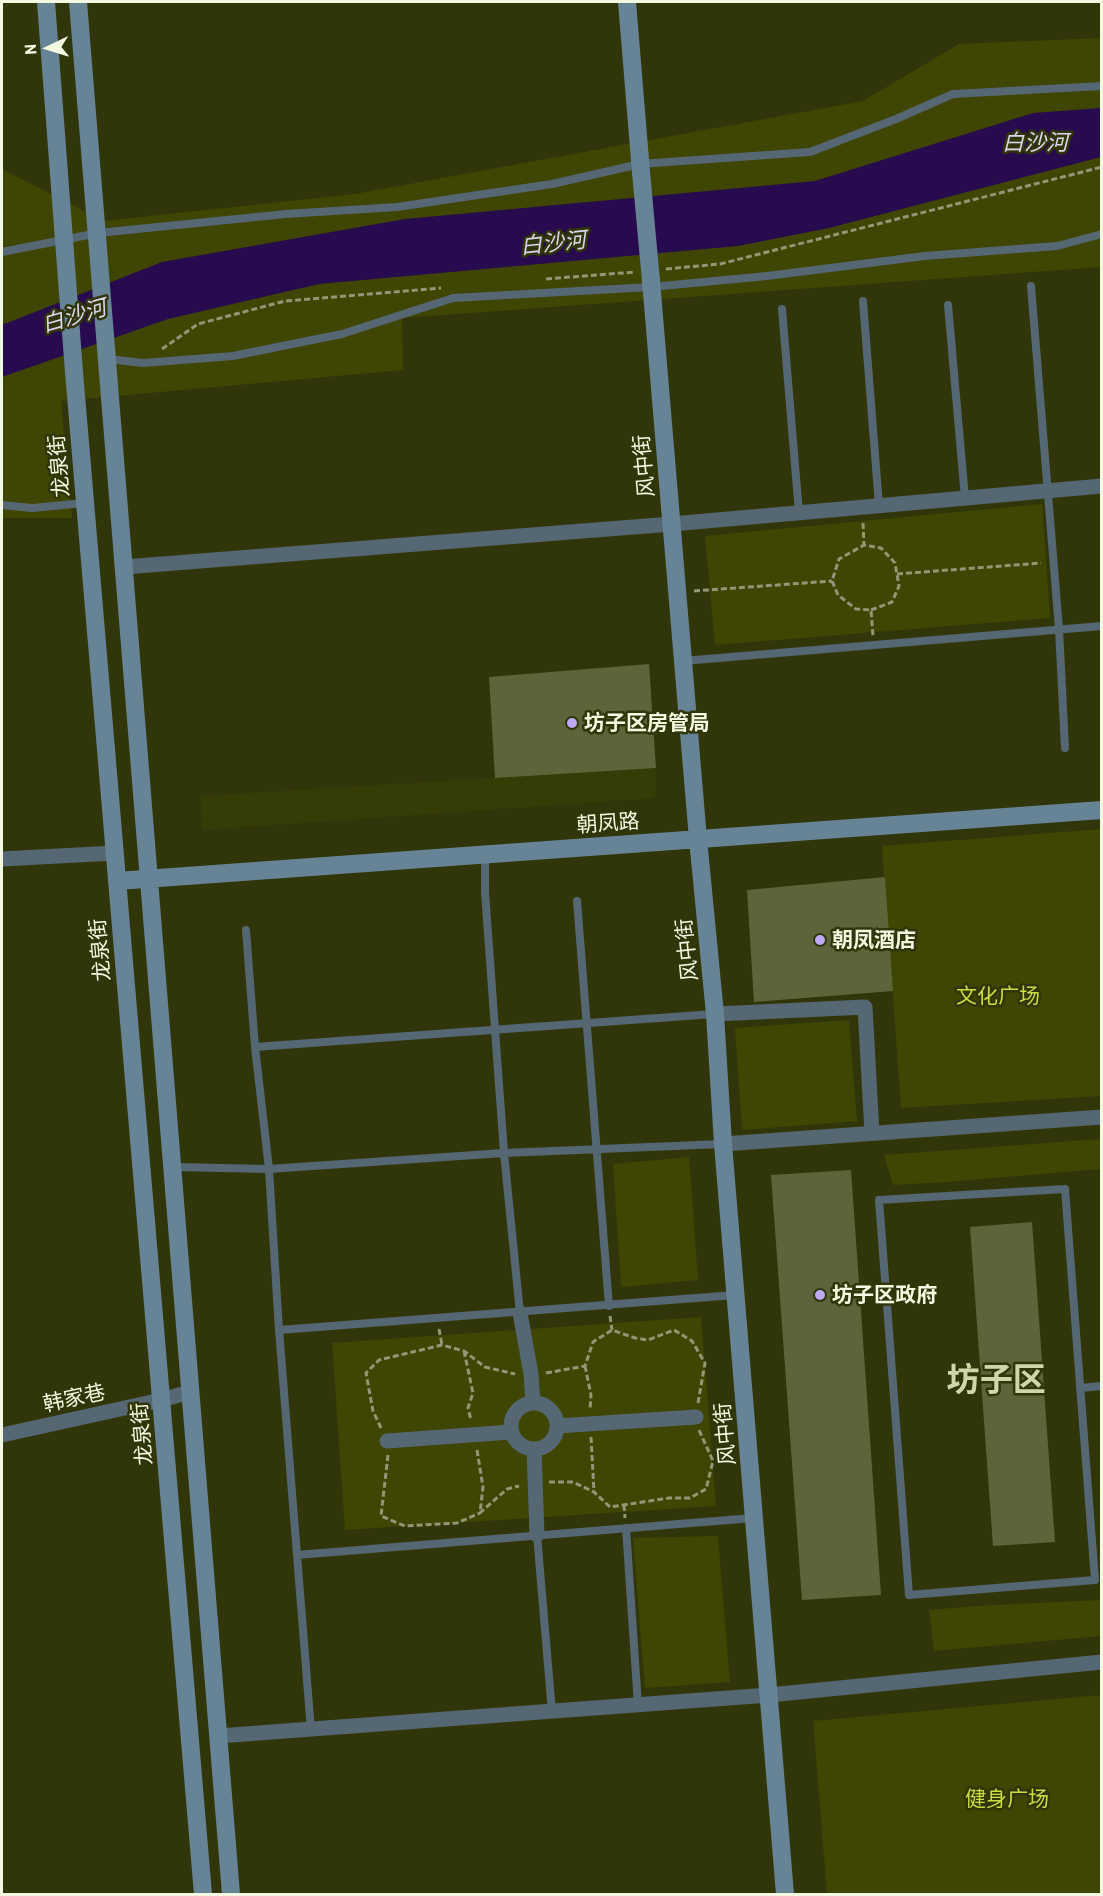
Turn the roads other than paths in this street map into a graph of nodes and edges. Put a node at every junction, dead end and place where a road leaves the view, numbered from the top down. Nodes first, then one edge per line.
1 (46, 2) edge
2 (78, 2) edge
3 (627, 2) edge
4 (1101, 86) edge
5 (640, 168) junction
6 (98, 233) junction
7 (1101, 234) edge
8 (65, 240) junction
9 (2, 252) edge
10 (649, 279) junction
11 (1030, 286) dead end
12 (863, 301) dead end
13 (948, 305) dead end
14 (782, 309) dead end
15 (107, 357) junction
16 (1101, 486) edge
17 (1049, 491) junction
18 (965, 498) junction
19 (85, 502) junction
20 (2, 506) edge
21 (879, 506) junction
22 (799, 513) junction
23 (672, 524) junction
24 (124, 567) junction
25 (1101, 626) edge
26 (1059, 629) junction
27 (683, 662) junction
28 (1065, 748) dead end
29 (1101, 810) edge
30 (698, 839) junction
31 (115, 853) junction
32 (485, 854) junction
33 (2, 859) edge
34 (149, 878) junction
35 (117, 880) junction
36 (577, 901) dead end
37 (246, 930) dead end
38 (716, 1014) junction
39 (587, 1024) junction
40 (495, 1030) junction
41 (255, 1047) junction
42 (1101, 1117) edge
43 (872, 1134) junction
44 (723, 1144) junction
45 (597, 1149) junction
46 (504, 1153) junction
47 (172, 1167) junction
48 (269, 1168) junction
49 (736, 1295) junction
50 (609, 1306) junction
51 (520, 1313) junction
52 (279, 1330) junction
53 (1101, 1386) edge
54 (1080, 1388) junction
55 (190, 1392) junction
56 (161, 1400) junction
57 (533, 1402) junction
58 (696, 1417) dead end
59 (557, 1426) junction
60 (511, 1432) junction
61 (2, 1435) edge
62 (387, 1441) dead end
63 (534, 1449) junction
64 (754, 1518) junction
65 (626, 1528) junction
66 (537, 1535) junction
67 (297, 1555) junction
68 (1101, 1662) edge
69 (770, 1695) junction
70 (638, 1705) junction
71 (552, 1712) junction
72 (311, 1730) junction
73 (218, 1737) junction
74 (203, 1894) edge
75 (231, 1894) edge
76 (785, 1894) edge

1 - 8 street, 龙泉街
2 - 6 street
3 - 5 street, 风中街
4 - 5 lane
5 - 6 lane
5 - 10 street, 风中街, bridge
6 - 8 lane
6 - 15 street
7 - 10 lane
8 - 9 lane
8 - 19 street, 龙泉街
10 - 15 lane
10 - 23 street, 风中街
11 - 17 lane
12 - 21 lane
13 - 18 lane
14 - 22 lane
15 - 24 street
16 - 17 street
17 - 18 street
17 - 26 lane
18 - 21 street
19 - 20 lane
19 - 31 street, 龙泉街
21 - 22 street
22 - 23 street
23 - 24 street
23 - 27 street, 风中街
24 - 34 street
25 - 26 lane
26 - 27 lane
26 - 28 lane
27 - 30 street, 风中街
29 - 30 street, 朝凤路
30 - 32 street, 朝凤路
30 - 38 street, 风中街
31 - 33 street
31 - 35 street, 龙泉街
32 - 34 street, 朝凤路
32 - 40 lane
34 - 35 street, 朝凤路
34 - 47 street
35 - 56 street, 龙泉街
36 - 39 lane
37 - 41 lane
38 - 39 lane
38 - 43 street
38 - 44 street, 风中街
39 - 40 lane
39 - 45 lane
40 - 41 lane
40 - 46 lane
41 - 48 lane
42 - 43 street
43 - 44 street
44 - 45 lane
44 - 49 street, 风中街
45 - 46 lane
45 - 50 lane
46 - 48 lane
46 - 51 lane
47 - 48 lane
47 - 55 street
48 - 52 lane
49 - 50 lane
49 - 64 street, 风中街
50 - 51 lane
51 - 52 lane
51 - 57 street
52 - 67 lane
53 - 54 lane
54 - 54 lane
55 - 56 street, 韩家巷
55 - 73 street
56 - 61 street, 韩家巷
56 - 74 street, 龙泉街
57 - 59 street
57 - 60 street
58 - 59 street
59 - 63 street
60 - 62 street
60 - 63 street
63 - 66 street
64 - 65 lane
64 - 69 street, 风中街
65 - 66 lane
65 - 70 lane
66 - 67 lane
66 - 71 lane
67 - 72 lane
68 - 69 street
69 - 70 street
69 - 76 street, 风中街
70 - 71 street
71 - 72 street
72 - 73 street
73 - 75 street

